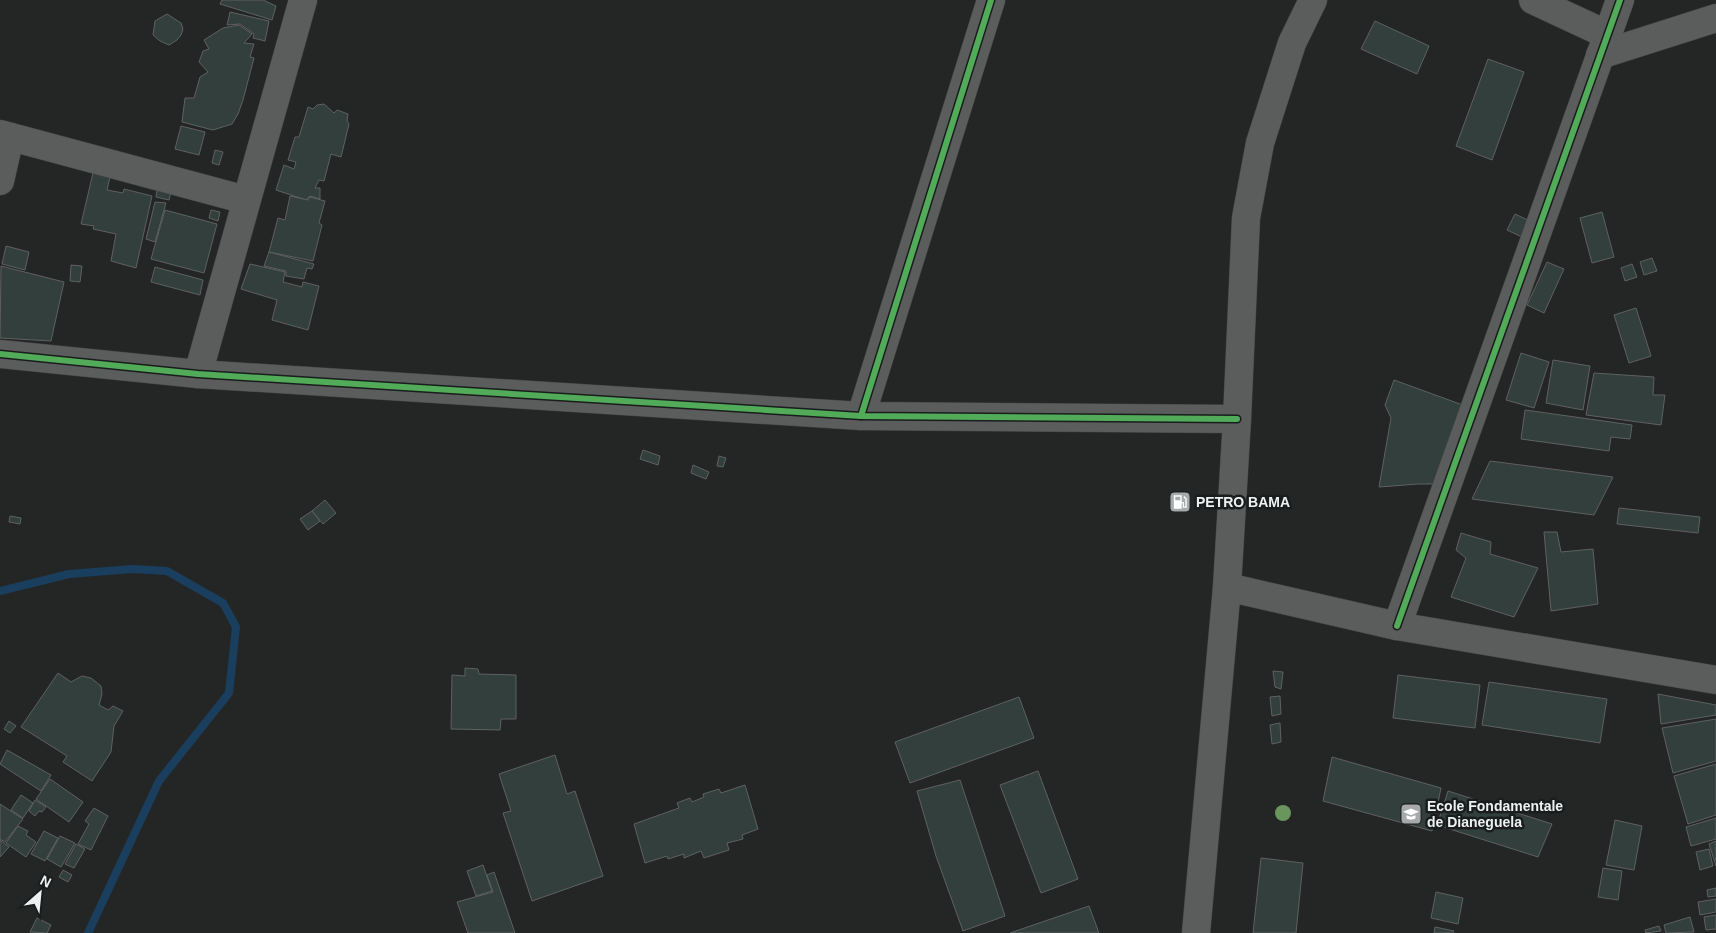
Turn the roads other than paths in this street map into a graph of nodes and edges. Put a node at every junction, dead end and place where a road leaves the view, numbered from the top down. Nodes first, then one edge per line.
1 (303, 0) edge
2 (991, 0) edge
3 (1313, 0) edge
4 (1533, 0) edge
5 (1620, 0) edge
6 (1716, 18) edge
7 (1604, 45) junction
8 (5, 136) edge
9 (0, 181) edge
10 (246, 200) junction
11 (0, 354) edge
12 (198, 374) junction
13 (861, 416) junction
14 (1237, 420) junction
15 (1227, 587) junction
16 (1397, 626) junction
17 (1716, 680) edge
18 (1196, 933) edge

1 - 10 street
2 - 13 street
3 - 14 street
4 - 7 street
5 - 7 street
6 - 7 street
7 - 16 street
8 - 9 street
8 - 10 street
10 - 12 street
11 - 12 street
12 - 13 street
13 - 14 street
14 - 15 street
15 - 16 street
15 - 18 street
16 - 17 street

